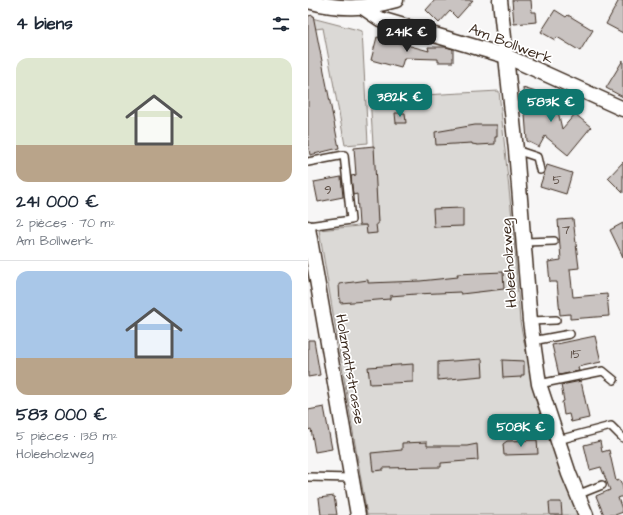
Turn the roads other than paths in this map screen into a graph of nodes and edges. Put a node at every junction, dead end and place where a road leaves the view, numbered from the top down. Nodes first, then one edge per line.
1 (396, 0) edge
2 (500, 0) edge
3 (316, 1) edge
4 (364, 8) junction
5 (506, 56) junction
6 (623, 109) edge
7 (516, 150) junction
8 (308, 162) edge
9 (540, 170) dead end
10 (308, 229) edge
11 (554, 241) dead end
12 (525, 242) junction
13 (556, 320) dead end
14 (530, 321) junction
15 (570, 334) dead end
16 (532, 341) junction
17 (614, 380) dead end
18 (539, 384) junction
19 (623, 438) edge
20 (558, 440) junction
21 (308, 477) edge
22 (352, 478) junction
23 (602, 485) dead end
24 (578, 494) junction
25 (358, 515) edge
26 (586, 515) edge

1 - 4 street
2 - 5 street, Holeeholzweg
3 - 4 street
4 - 5 street, Am Bollwerk
5 - 6 street, Am Bollwerk
5 - 7 street, Holeeholzweg
7 - 9 lane
7 - 12 street, Holeeholzweg
8 - 10 lane
10 - 22 street, Holzmattstrasse
11 - 12 lane
12 - 14 street, Holeeholzweg
13 - 14 lane
14 - 16 street, Holeeholzweg
15 - 16 lane
16 - 18 street, Holeeholzweg
17 - 18 lane
18 - 20 street, Holeeholzweg
19 - 20 lane
20 - 24 street, Holeeholzweg
21 - 22 lane
22 - 25 street, Holzmattstrasse
23 - 24 lane
24 - 26 street, Holeeholzweg

